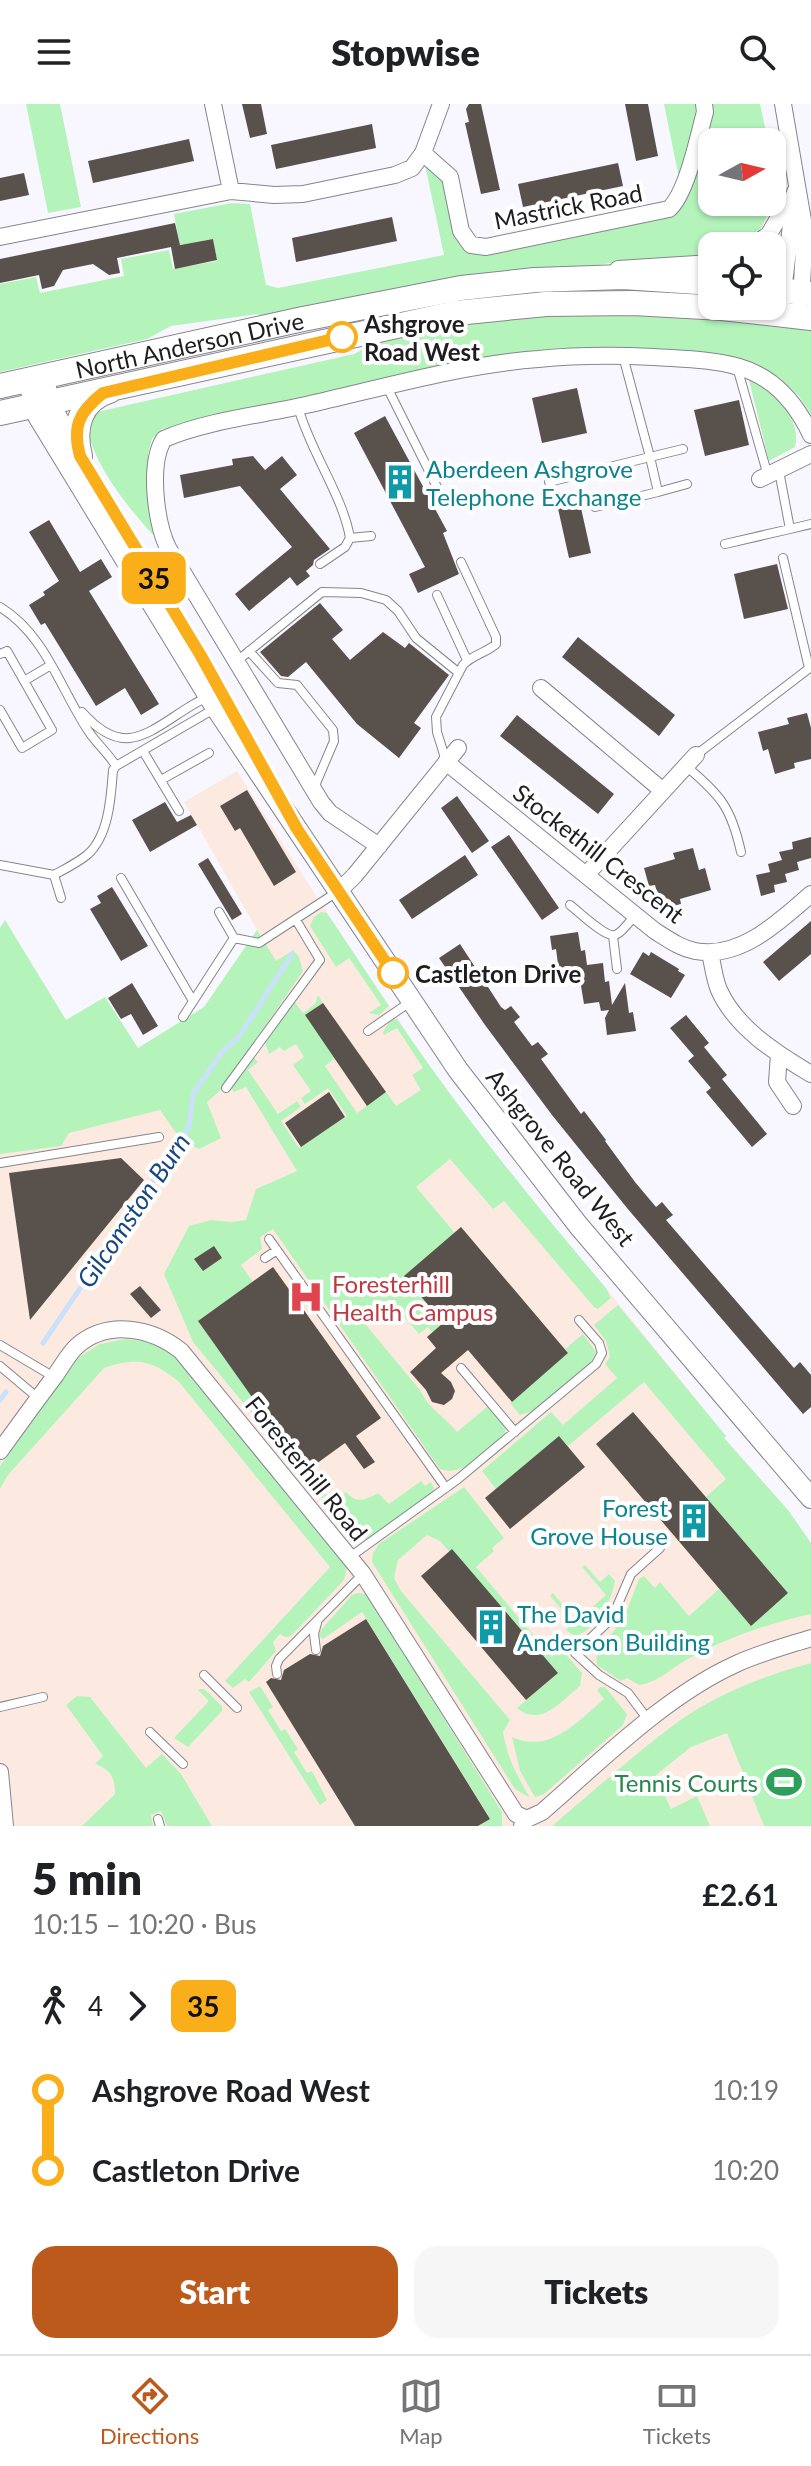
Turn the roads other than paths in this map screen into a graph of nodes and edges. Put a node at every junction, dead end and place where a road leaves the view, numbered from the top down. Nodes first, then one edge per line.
1 (213, 104) edge
2 (441, 104) edge
3 (704, 104) edge
4 (783, 104) edge
5 (423, 153) junction
6 (796, 187) junction
7 (231, 191) junction
8 (769, 232) edge
9 (0, 237) edge
10 (698, 264) edge
11 (577, 278) junction
12 (698, 282) edge
13 (794, 302) edge
14 (623, 356) junction
15 (737, 366) junction
16 (36, 378) junction
17 (131, 384) junction
18 (0, 386) edge
19 (387, 387) junction
20 (41, 404) junction
21 (298, 407) junction
22 (0, 413) edge
23 (811, 435) edge
24 (683, 449) dead end
25 (811, 454) edge
26 (80, 456) junction
27 (650, 457) junction
28 (769, 475) junction
29 (549, 482) dead end
30 (687, 484) dead end
31 (658, 492) junction
32 (440, 493) dead end
33 (595, 507) dead end
34 (811, 524) edge
35 (790, 529) junction
36 (371, 536) dead end
37 (350, 538) junction
38 (725, 544) dead end
39 (783, 558) dead end
40 (461, 562) dead end
41 (320, 564) dead end
42 (437, 595) dead end
43 (0, 607) edge
44 (249, 651) junction
45 (0, 654) edge
46 (467, 660) junction
47 (235, 663) junction
48 (51, 665) junction
49 (810, 667) edge
50 (459, 673) junction
51 (24, 681) junction
52 (62, 685) junction
53 (541, 688) dead end
54 (218, 700) junction
55 (0, 710) edge
56 (458, 748) dead end
57 (143, 751) junction
58 (209, 753) dead end
59 (691, 760) junction
60 (446, 762) junction
61 (116, 766) junction
62 (161, 780) junction
63 (313, 790) junction
64 (663, 791) junction
65 (179, 811) dead end
66 (379, 846) junction
67 (741, 852) dead end
68 (0, 865) edge
69 (54, 875) junction
70 (586, 875) junction
71 (121, 878) dead end
72 (338, 892) junction
73 (811, 894) edge
74 (61, 898) dead end
75 (570, 905) dead end
76 (219, 912) dead end
77 (635, 915) junction
78 (296, 920) junction
79 (613, 936) junction
80 (234, 938) junction
81 (710, 953) junction
82 (617, 969) dead end
83 (193, 1001) junction
84 (411, 1001) junction
85 (183, 1017) dead end
86 (368, 1031) dead end
87 (779, 1054) junction
88 (811, 1074) edge
89 (226, 1088) dead end
90 (793, 1106) dead end
91 (159, 1137) dead end
92 (0, 1163) edge
93 (269, 1239) dead end
94 (277, 1250) junction
95 (265, 1258) dead end
96 (579, 1320) dead end
97 (0, 1345) edge
98 (19, 1357) junction
99 (0, 1366) edge
100 (461, 1368) dead end
101 (8, 1373) junction
102 (54, 1377) junction
103 (38, 1398) junction
104 (515, 1432) junction
105 (0, 1451) edge
106 (446, 1488) junction
107 (811, 1498) edge
108 (660, 1548) dead end
109 (350, 1557) junction
110 (363, 1574) junction
111 (319, 1619) junction
112 (811, 1638) edge
113 (316, 1650) dead end
114 (277, 1674) dead end
115 (204, 1675) dead end
116 (43, 1697) dead end
117 (0, 1707) edge
118 (237, 1708) dead end
119 (649, 1721) junction
120 (150, 1732) dead end
121 (183, 1764) dead end
122 (0, 1772) edge
123 (525, 1824) edge
124 (5, 1826) edge

1 - 7 street
2 - 5 street
3 - 5 street, Mastrick Road
4 - 6 street
5 - 7 street
6 - 8 street
6 - 13 street
7 - 9 street
10 - 11 street
11 - 12 main road, North Anderson Drive
11 - 16 main road, North Anderson Drive
13 - 17 main road, North Anderson Drive
14 - 15 street
14 - 19 street
14 - 27 lane
15 - 23 street
15 - 28 lane
16 - 18 main road, North Anderson Drive
16 - 20 street, Ashgrove Road West
17 - 20 main road, North Anderson Drive
17 - 26 main road
19 - 21 street
19 - 32 lane
20 - 22 main road, North Anderson Drive
20 - 26 street, Ashgrove Road West
20 - 54 street, Ashgrove Road West
21 - 37 lane
21 - 47 street
24 - 27 lane
25 - 28 street
26 - 54 street, Ashgrove Road West
27 - 29 lane
27 - 31 lane
28 - 35 lane
30 - 31 lane
31 - 33 lane
34 - 35 lane
35 - 38 lane
36 - 37 lane
37 - 41 lane
39 - 49 lane
40 - 46 lane
42 - 46 lane
43 - 48 lane
44 - 47 lane
44 - 50 lane
44 - 63 lane
45 - 51 lane
46 - 50 lane
47 - 63 street
48 - 51 lane
48 - 52 lane
49 - 59 lane
50 - 60 lane
51 - 55 lane
52 - 54 lane
52 - 61 lane
53 - 64 street
54 - 57 lane
54 - 72 street, Ashgrove Road West
56 - 60 street
57 - 61 lane
57 - 62 lane
58 - 62 lane
59 - 64 street
59 - 67 lane
60 - 66 street
60 - 70 street, Stockethill Crescent
61 - 69 lane
62 - 65 lane
63 - 66 street
64 - 70 street
66 - 72 street
68 - 69 lane
69 - 74 lane
70 - 77 street, Stockethill Crescent
71 - 83 lane
72 - 78 lane
72 - 84 street, Ashgrove Road West
73 - 81 street
75 - 79 lane
76 - 80 lane
77 - 79 lane
77 - 81 street, Stockethill Crescent
78 - 80 lane
78 - 89 lane
79 - 82 lane
80 - 83 lane
81 - 87 street
83 - 85 lane
84 - 86 lane
84 - 107 street, Ashgrove Road West
87 - 88 street
87 - 90 street
91 - 92 lane
93 - 94 lane
94 - 95 lane
94 - 106 lane
96 - 104 lane
97 - 98 lane
98 - 101 lane
98 - 102 lane
99 - 101 lane
100 - 104 lane
101 - 103 lane
102 - 103 street, Foresterhill Road
102 - 109 street, Foresterhill Road
103 - 105 street, Foresterhill Road
104 - 106 lane
106 - 109 lane
108 - 119 lane
109 - 110 street, Foresterhill Road
110 - 111 lane
110 - 123 street, Foresterhill Road
111 - 113 lane
111 - 114 lane
112 - 119 street, Foresterhill Road
115 - 118 lane
116 - 117 lane
119 - 123 street, Foresterhill Road
120 - 121 lane
122 - 124 street

